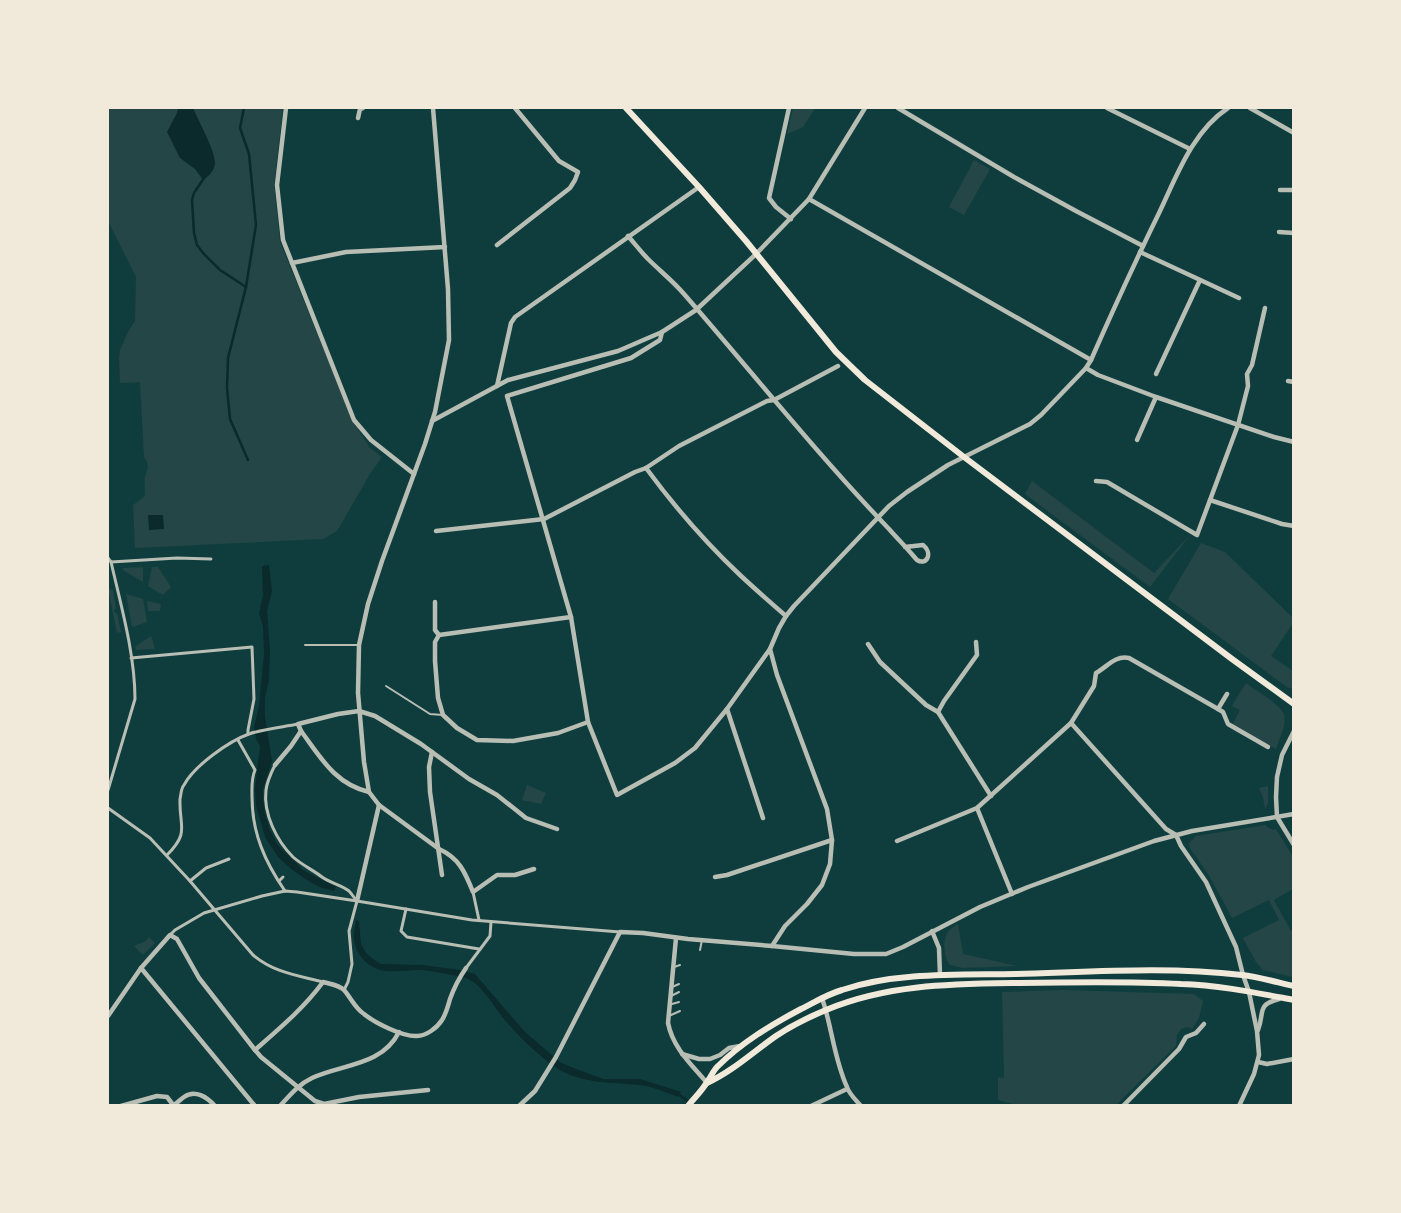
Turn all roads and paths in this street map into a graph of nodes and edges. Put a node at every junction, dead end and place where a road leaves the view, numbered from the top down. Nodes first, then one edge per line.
1 (286, 108) edge
2 (364, 108) edge
3 (434, 108) edge
4 (515, 108) edge
5 (626, 108) edge
6 (789, 108) edge
7 (865, 108) edge
8 (898, 108) edge
9 (1107, 108) edge
10 (1228, 108) edge
11 (1250, 108) edge
12 (358, 118) dead end
13 (1294, 133) edge
14 (1190, 149) junction
15 (699, 187) junction
16 (1280, 190) dead end
17 (1294, 190) edge
18 (809, 199) junction
19 (791, 218) junction
20 (1279, 232) dead end
21 (1294, 233) edge
22 (628, 236) junction
23 (497, 245) dead end
24 (1143, 246) junction
25 (445, 247) junction
26 (1140, 252) junction
27 (756, 254) junction
28 (292, 263) junction
29 (1200, 280) junction
30 (1239, 298) dead end
31 (1265, 308) dead end
32 (696, 310) junction
33 (662, 332) junction
34 (1091, 360) junction
35 (838, 366) dead end
36 (1086, 368) junction
37 (1156, 374) dead end
38 (497, 386) junction
39 (1156, 397) junction
40 (774, 400) junction
41 (432, 421) junction
42 (1238, 425) junction
43 (1137, 440) dead end
44 (1294, 442) edge
45 (964, 457) junction
46 (646, 468) junction
47 (414, 474) junction
48 (1096, 481) dead end
49 (1210, 500) junction
50 (877, 517) junction
51 (544, 519) junction
52 (1294, 526) edge
53 (436, 531) dead end
54 (905, 547) junction
55 (108, 558) edge
56 (212, 559) dead end
57 (111, 562) junction
58 (435, 602) dead end
59 (786, 616) junction
60 (571, 617) junction
61 (440, 635) junction
62 (976, 642) dead end
63 (868, 644) dead end
64 (359, 645) junction
65 (305, 646) dead end
66 (770, 649) junction
67 (131, 658) junction
68 (386, 686) dead end
69 (1226, 694) dead end
70 (1294, 704) edge
71 (727, 709) junction
72 (1218, 709) junction
73 (359, 710) junction
74 (938, 712) junction
75 (443, 715) junction
76 (588, 722) junction
77 (1070, 723) junction
78 (298, 724) junction
79 (301, 731) junction
80 (1294, 731) edge
81 (248, 734) junction
82 (238, 740) junction
83 (1268, 747) dead end
84 (432, 752) junction
85 (275, 765) joint
86 (108, 790) edge
87 (369, 792) junction
88 (991, 796) junction
89 (379, 806) junction
90 (108, 808) edge
91 (977, 808) junction
92 (1294, 814) edge
93 (1276, 817) junction
94 (763, 818) dead end
95 (557, 828) dead end
96 (1176, 835) junction
97 (832, 840) junction
98 (897, 841) dead end
99 (1294, 845) edge
100 (439, 849) junction
101 (167, 855) junction
102 (229, 858) dead end
103 (534, 869) dead end
104 (442, 875) dead end
105 (283, 877) dead end
106 (715, 877) dead end
107 (190, 881) junction
108 (279, 882) junction
109 (286, 891) junction
110 (473, 892) junction
111 (1012, 894) junction
112 (357, 901) junction
113 (406, 909) junction
114 (214, 910) junction
115 (479, 920) junction
116 (491, 922) junction
117 (932, 931) junction
118 (620, 932) junction
119 (170, 935) junction
120 (676, 938) junction
121 (702, 940) junction
122 (772, 946) junction
123 (479, 949) junction
124 (700, 950) dead end
125 (680, 965) dead end
126 (674, 967) junction
127 (141, 968) junction
128 (466, 968) joint
129 (940, 975) junction
130 (1243, 975) junction
131 (323, 982) junction
132 (679, 984) dead end
133 (1294, 986) edge
134 (672, 987) junction
135 (344, 990) junction
136 (679, 992) dead end
137 (1249, 992) junction
138 (671, 996) junction
139 (822, 998) junction
140 (1281, 998) junction
141 (1294, 1000) edge
142 (679, 1002) dead end
143 (669, 1005) junction
144 (826, 1009) junction
145 (680, 1010) dead end
146 (108, 1016) edge
147 (668, 1016) junction
148 (1204, 1024) dead end
149 (1257, 1031) junction
150 (399, 1032) junction
151 (741, 1046) junction
152 (255, 1050) junction
153 (681, 1053) junction
154 (1294, 1059) edge
155 (1258, 1062) junction
156 (707, 1083) junction
157 (297, 1088) junction
158 (847, 1089) junction
159 (428, 1090) dead end
160 (174, 1105) edge
161 (121, 1106) edge
162 (215, 1106) edge
163 (255, 1106) edge
164 (280, 1106) edge
165 (519, 1106) edge
166 (688, 1106) edge
167 (811, 1106) edge
168 (861, 1106) edge
169 (1123, 1106) edge
170 (1238, 1106) edge

1 - 28 street
2 - 12 street
3 - 25 street
4 - 23 street
5 - 15 main road
6 - 19 street
7 - 18 street
8 - 24 street
9 - 14 street
10 - 14 street
11 - 13 street
14 - 24 street
15 - 22 street
15 - 27 main road
16 - 17 street
18 - 19 street
18 - 34 street
19 - 27 street
20 - 21 street
22 - 32 street
22 - 38 street
24 - 26 street
25 - 28 street
25 - 41 street
26 - 29 street
26 - 34 street
27 - 32 street
27 - 45 main road
28 - 47 street
29 - 30 street
29 - 37 street
31 - 42 street
32 - 33 street
32 - 40 street
33 - 38 street
33 - 51 street
34 - 36 street
35 - 40 street
36 - 39 street
36 - 45 street
38 - 41 street
39 - 42 street
39 - 43 street
40 - 46 street
40 - 50 street
41 - 47 street
42 - 44 street
42 - 49 street
45 - 50 street
45 - 70 main road
46 - 51 street
46 - 59 street
47 - 64 street
48 - 49 street
49 - 52 street
50 - 54 street
50 - 59 street
51 - 53 street
51 - 60 street
54 - 54 street
55 - 57 street
56 - 57 street
57 - 67 street
58 - 61 street
59 - 66 street
60 - 61 street
60 - 76 street
61 - 75 street
62 - 74 street
63 - 74 street
64 - 65 lane
64 - 73 street
66 - 71 street
66 - 97 street
67 - 81 street
67 - 86 street
68 - 75 lane
69 - 72 street
71 - 76 street
71 - 94 street
72 - 77 street
72 - 83 street
73 - 78 street
73 - 84 street
73 - 87 street
74 - 88 street
75 - 76 street
77 - 88 street
77 - 96 street
78 - 79 street
78 - 81 street
79 - 85 street
79 - 87 street
80 - 93 street
81 - 82 street
82 - 101 street
82 - 108 street
84 - 95 street
84 - 100 street
85 - 112 street
87 - 89 street
88 - 91 street
89 - 100 street
89 - 112 street
90 - 101 street
91 - 98 street
91 - 111 street
92 - 93 street
93 - 96 street
93 - 99 street
96 - 111 street
96 - 130 street
97 - 106 street
97 - 122 street
100 - 104 street
100 - 110 street
101 - 107 street
102 - 107 street
103 - 110 street
105 - 108 street
107 - 114 street
108 - 109 street
109 - 112 street
109 - 114 street
110 - 115 street
111 - 117 street
112 - 113 street
112 - 135 street
113 - 115 street
113 - 123 street
114 - 119 street
114 - 131 street
115 - 116 street
116 - 118 street
116 - 123 street
117 - 122 street
117 - 129 street
118 - 120 street
118 - 165 street
119 - 127 street
119 - 152 street
120 - 121 street
120 - 126 street
121 - 122 street
121 - 124 lane
123 - 128 street
125 - 126 lane
126 - 134 street
127 - 146 street
127 - 163 street
128 - 150 street
129 - 130 main road
129 - 139 main road
130 - 133 main road
130 - 137 street
131 - 135 street
131 - 152 street
132 - 134 lane
134 - 138 street
135 - 150 street
136 - 138 lane
137 - 140 main road
137 - 144 main road
137 - 149 street
138 - 143 street
139 - 144 street
139 - 151 main road
140 - 141 main road
140 - 149 street
142 - 143 lane
143 - 147 street
144 - 156 main road
144 - 158 street
145 - 147 lane
147 - 153 street
148 - 169 street
149 - 155 street
150 - 157 street
151 - 153 street
151 - 156 main road
152 - 157 street
153 - 156 street
154 - 155 street
155 - 170 street
156 - 166 main road
157 - 159 street
157 - 164 street
158 - 167 street
158 - 168 street
160 - 161 street
160 - 162 street

